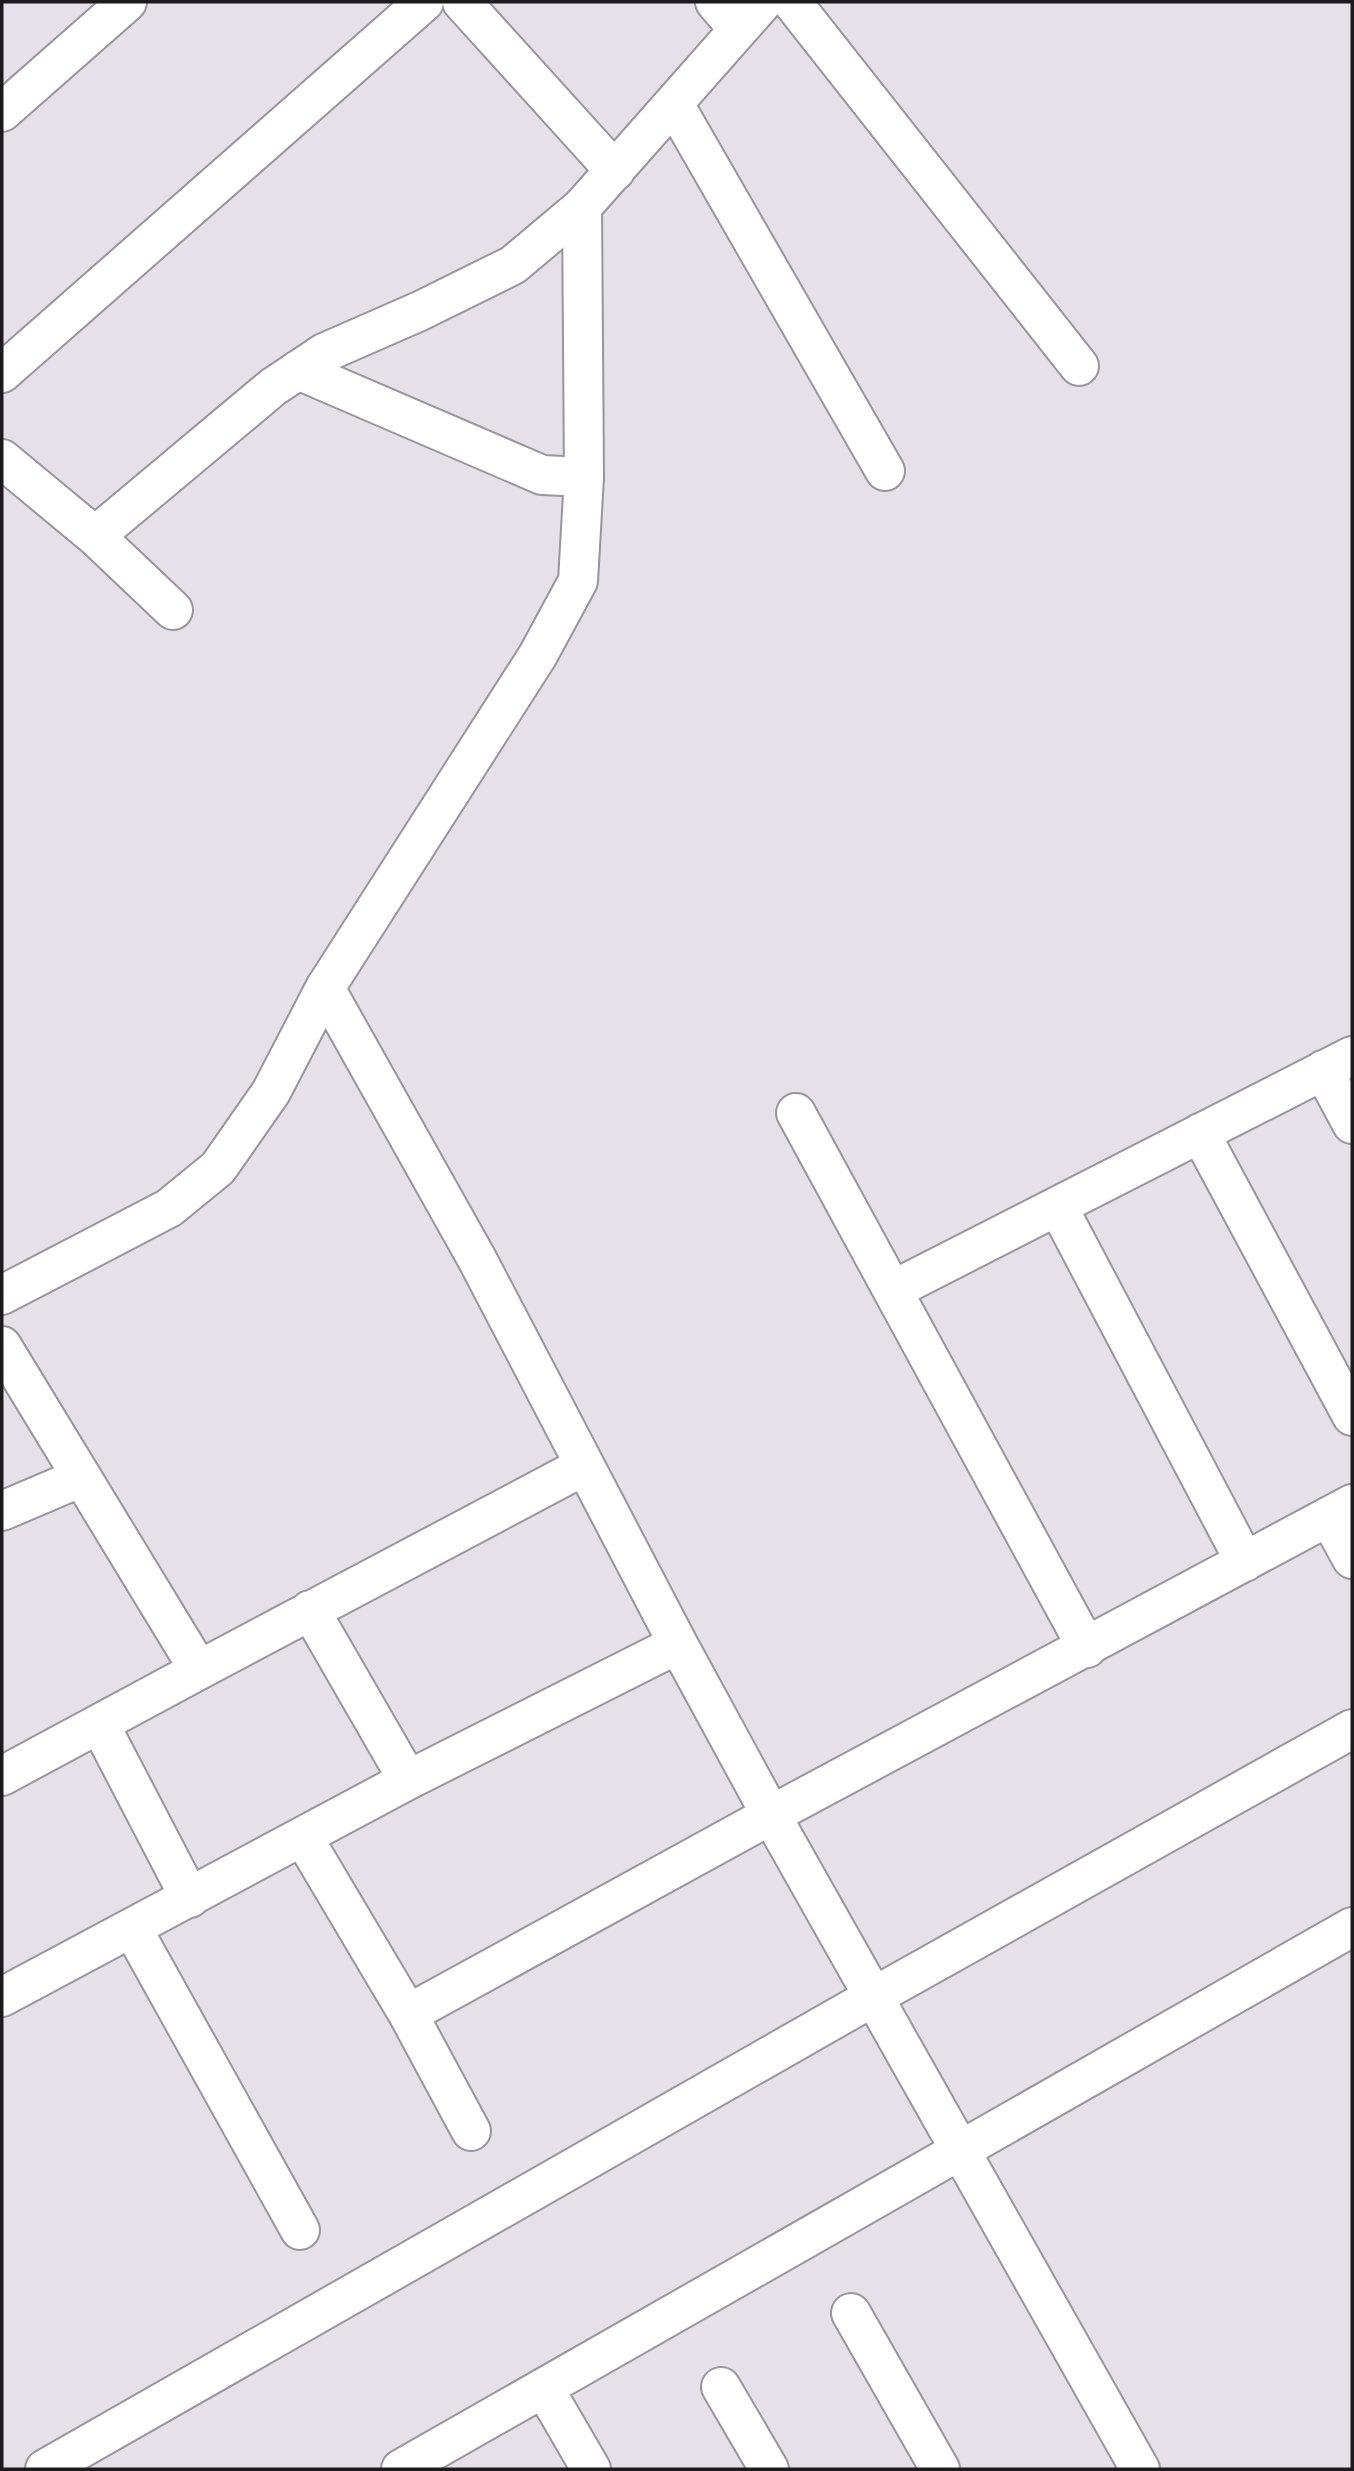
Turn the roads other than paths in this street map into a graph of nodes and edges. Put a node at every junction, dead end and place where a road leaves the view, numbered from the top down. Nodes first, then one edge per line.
1 (127, 2) edge
2 (424, 2) edge
3 (462, 2) edge
4 (792, 2) edge
5 (739, 11) edge
6 (674, 104) junction
7 (2, 112) edge
8 (614, 171) junction
9 (582, 207) junction
10 (1079, 366) dead end
11 (298, 370) junction
12 (2, 373) edge
13 (2, 459) edge
14 (884, 471) dead end
15 (584, 477) junction
16 (94, 536) junction
17 (173, 610) dead end
18 (325, 988) junction
19 (1338, 1063) edge
20 (796, 1113) dead end
21 (1352, 1124) edge
22 (1200, 1133) junction
23 (1058, 1207) junction
24 (892, 1290) junction
25 (2, 1295) edge
26 (2, 1346) edge
27 (1352, 1416) edge
28 (584, 1466) junction
29 (82, 1477) junction
30 (2, 1510) edge
31 (1341, 1511) edge
32 (1352, 1559) edge
33 (1245, 1562) junction
34 (310, 1609) junction
35 (678, 1644) junction
36 (1087, 1648) junction
37 (200, 1670) junction
38 (100, 1725) junction
39 (1352, 1729) edge
40 (4, 1770) edge
41 (408, 1780) junction
42 (771, 1815) junction
43 (303, 1836) junction
44 (190, 1898) junction
45 (132, 1927) junction
46 (1352, 1927) edge
47 (2, 1997) edge
48 (873, 1997) junction
49 (408, 2014) junction
50 (471, 2132) dead end
51 (960, 2151) junction
52 (300, 2230) dead end
53 (851, 2313) dead end
54 (721, 2387) dead end
55 (544, 2388) junction
56 (404, 2468) edge
57 (45, 2469) edge
58 (591, 2469) edge
59 (769, 2469) edge
60 (940, 2469) edge
61 (1140, 2469) edge

1 - 7 street
2 - 12 street
3 - 8 street
4 - 10 street
5 - 6 street
6 - 8 street
6 - 14 street
8 - 9 street
9 - 11 street
9 - 15 street
11 - 15 street
11 - 16 street
13 - 16 street
15 - 18 street
16 - 17 street
18 - 25 street
18 - 28 street
19 - 21 street
19 - 22 street
20 - 24 street
22 - 23 street
22 - 27 street
23 - 24 street
23 - 33 street
24 - 36 street
26 - 29 street
28 - 34 street
28 - 35 street
29 - 30 street
29 - 37 street
31 - 32 street
31 - 33 street
33 - 36 street
34 - 37 street
34 - 41 street
35 - 41 street
35 - 42 street
36 - 42 street
37 - 38 street
38 - 40 street
38 - 44 street
39 - 48 street
41 - 43 street
42 - 48 street
42 - 49 street
43 - 44 street
43 - 49 street
44 - 45 street
45 - 47 street
45 - 52 street
46 - 51 street
48 - 51 street
48 - 57 street
49 - 50 street
51 - 55 street
51 - 61 street
53 - 60 street
54 - 59 street
55 - 56 street
55 - 58 street

